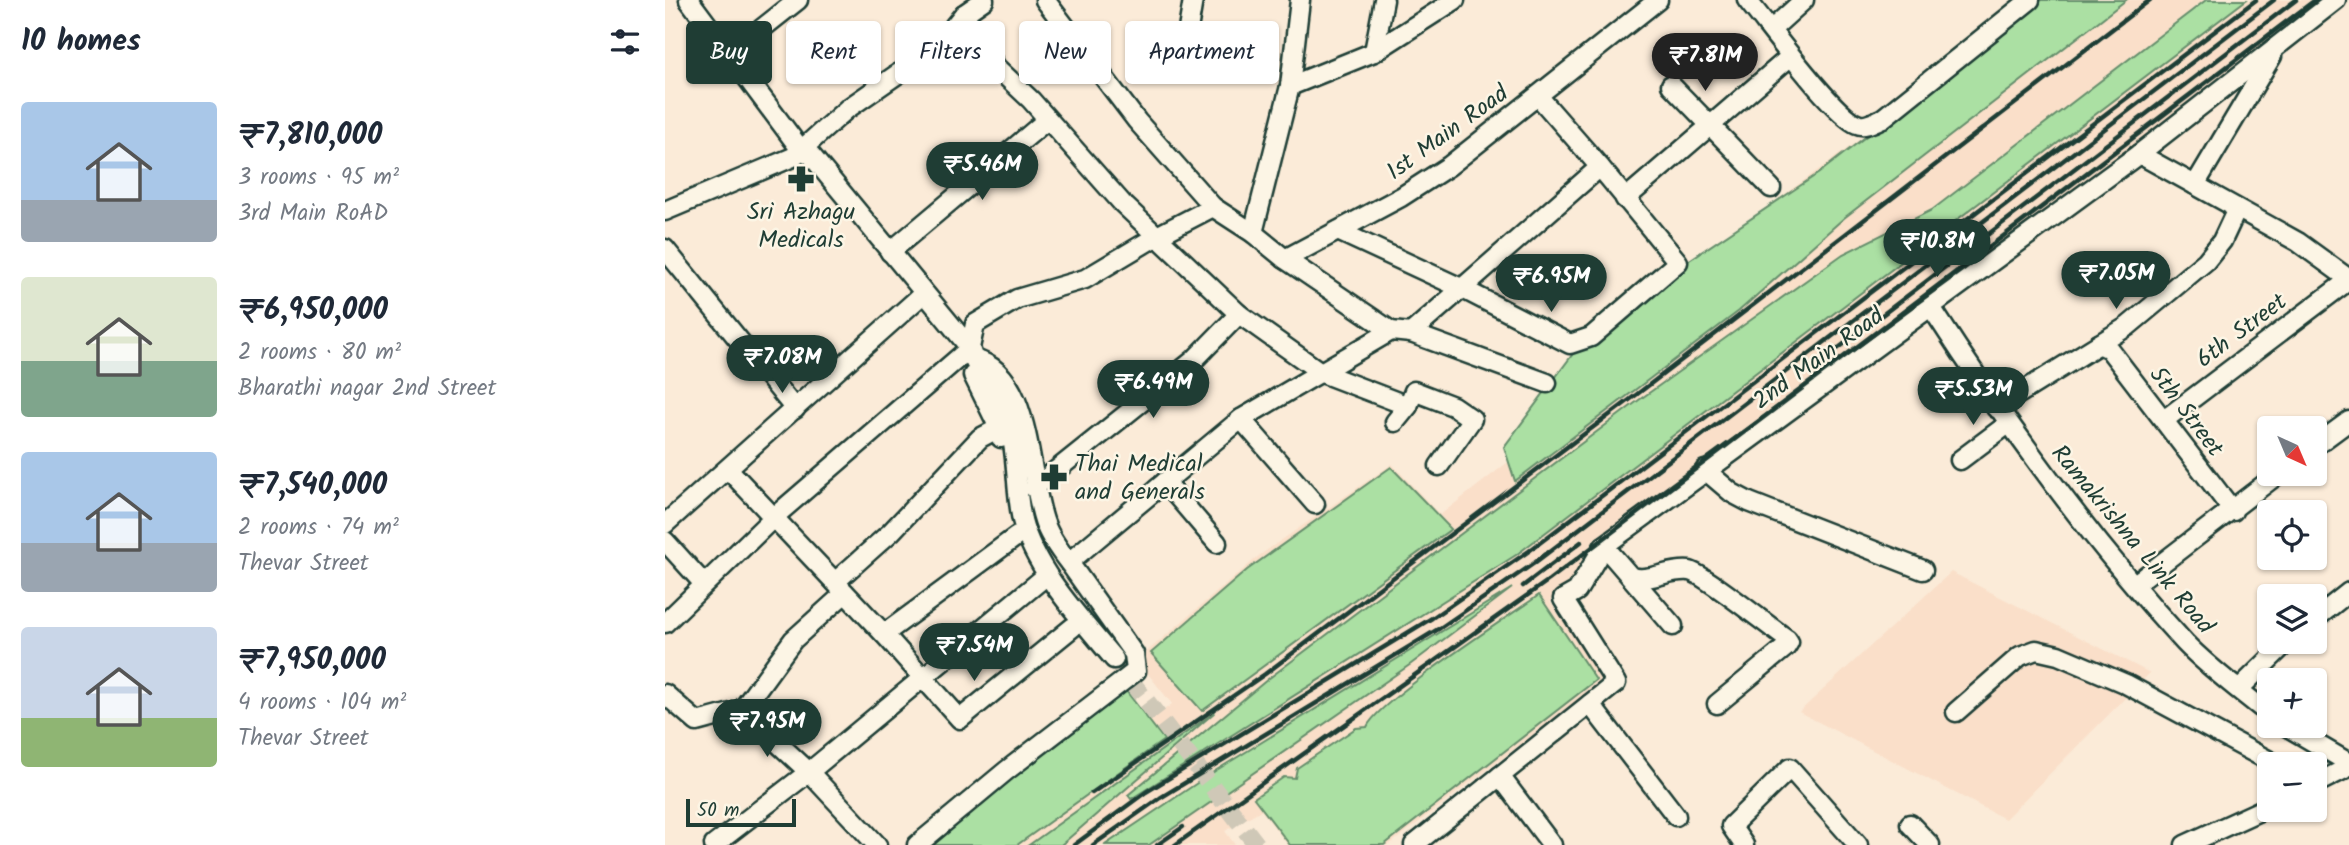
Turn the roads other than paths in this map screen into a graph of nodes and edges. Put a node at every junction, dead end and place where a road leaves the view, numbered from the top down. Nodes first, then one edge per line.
1 (689, 0) edge
2 (799, 0) edge
3 (984, 0) edge
4 (1045, 0) edge
5 (1193, 0) edge
6 (1300, 0) edge
7 (1384, 0) edge
8 (1455, 0) edge
9 (1657, 0) edge
10 (1747, 0) edge
11 (1804, 0) edge
12 (2030, 0) edge
13 (2336, 0) edge
14 (964, 15) junction
15 (705, 21) edge
16 (772, 21) edge
17 (1189, 21) edge
18 (1772, 29) junction
19 (2278, 46) junction
20 (1374, 52) junction
21 (1791, 56) junction
22 (753, 84) edge
23 (1671, 85) dead end
24 (1290, 86) junction
25 (1538, 96) junction
26 (1047, 120) junction
27 (1711, 127) junction
28 (801, 150) junction
29 (2139, 154) junction
30 (1600, 167) junction
31 (2195, 185) junction
32 (1771, 188) dead end
33 (1625, 199) junction
34 (1213, 208) junction
35 (2237, 209) junction
36 (665, 211) edge
37 (1338, 231) junction
38 (1253, 233) junction
39 (1157, 236) junction
40 (665, 249) edge
41 (890, 252) junction
42 (1285, 259) junction
43 (2349, 279) edge
44 (1461, 288) junction
45 (923, 294) junction
46 (1931, 307) junction
47 (1239, 314) junction
48 (1391, 331) junction
49 (1411, 333) junction
50 (2099, 344) junction
51 (972, 357) junction
52 (1322, 373) junction
53 (1547, 383) dead end
54 (1408, 406) junction
55 (795, 408) junction
56 (1996, 408) junction
57 (1241, 419) junction
58 (2164, 420) junction
59 (2349, 421) edge
60 (1395, 422) dead end
61 (2008, 424) junction
62 (999, 428) junction
63 (2327, 437) edge
64 (1960, 460) dead end
65 (1439, 466) dead end
66 (728, 469) junction
67 (1706, 470) junction
68 (1165, 482) junction
69 (2263, 486) edge
70 (1034, 488) junction
71 (1315, 503) dead end
72 (2233, 511) junction
73 (773, 517) junction
74 (665, 524) edge
75 (1017, 536) junction
76 (665, 541) edge
77 (1217, 544) dead end
78 (1604, 546) junction
79 (1069, 562) junction
80 (1923, 570) dead end
81 (1631, 577) junction
82 (1041, 580) junction
83 (704, 584) junction
84 (2135, 584) junction
85 (840, 588) junction
86 (2349, 592) edge
87 (2327, 609) edge
88 (665, 623) edge
89 (1673, 626) dead end
90 (1073, 627) junction
91 (884, 634) junction
92 (2275, 654) edge
93 (1114, 659) tunnel mouth
94 (921, 678) junction
95 (1120, 684) junction
96 (2239, 689) junction
97 (665, 694) edge
98 (1590, 704) junction
99 (1717, 704) dead end
100 (2257, 704) edge
101 (742, 710) junction
102 (1956, 712) dead end
103 (2305, 738) edge
104 (2257, 754) edge
105 (2349, 765) edge
106 (809, 772) junction
107 (1500, 776) junction
108 (2327, 777) edge
109 (2257, 812) edge
110 (1676, 816) dead end
111 (1910, 824) dead end
112 (714, 845) edge
113 (877, 845) edge
114 (917, 845) edge
115 (1415, 845) edge
116 (1552, 845) edge
117 (1744, 845) edge
118 (1858, 845) edge
119 (1930, 845) edge
120 (2185, 845) edge

1 - 15 street
2 - 16 street
3 - 14 street
4 - 34 street
5 - 17 street
6 - 24 street
7 - 20 street
8 - 20 street
9 - 25 street, 1st Main Road
10 - 18 street
11 - 18 street
12 - 21 street
13 - 19 street, 2nd Main Road
14 - 26 street
14 - 28 street
18 - 21 street
19 - 29 street, 2nd Main Road
19 - 31 street
20 - 24 street
21 - 27 street
22 - 28 street
23 - 27 street
24 - 38 street
25 - 30 street
25 - 37 street, 1st Main Road
26 - 39 street
26 - 41 street
27 - 32 street
27 - 33 street
28 - 36 street
28 - 41 street
29 - 31 street
29 - 46 street, 2nd Main Road
30 - 33 street
30 - 44 street
31 - 35 street
33 - 44 street
34 - 38 street
34 - 39 street
35 - 43 street
35 - 50 street
37 - 42 street, 1st Main Road
37 - 44 street
38 - 42 street
39 - 47 street
39 - 51 street
40 - 55 street
41 - 45 street
42 - 48 street
43 - 58 street, 6th Street
44 - 49 street
45 - 51 street
45 - 55 street
46 - 56 street, Ramakrishna Link Road
46 - 67 street, 2nd Main Road
47 - 52 street
47 - 70 street
48 - 49 street
48 - 52 street
49 - 53 street
50 - 56 street
50 - 58 street, 5th Street
51 - 62 street
51 - 70 street
51 - 73 street
51 - 93 street
52 - 54 street
52 - 57 street
54 - 60 street
54 - 65 street
55 - 66 street
56 - 61 street, Ramakrishna Link Road
57 - 68 street
57 - 71 street
58 - 72 street, 5th Street
59 - 63 street
61 - 64 street
61 - 84 street, Ramakrishna Link Road
62 - 75 street
62 - 85 street
66 - 73 street
66 - 74 street
67 - 78 street, 2nd Main Road
67 - 80 street
68 - 77 street
68 - 79 street
69 - 72 street
70 - 79 street
72 - 84 street
73 - 83 street
73 - 85 street
75 - 82 street
75 - 91 street
76 - 83 street
78 - 81 street
78 - 98 street, 2nd Main Road
79 - 95 street
81 - 89 street
81 - 99 street
82 - 90 street
82 - 94 street
83 - 88 street
84 - 96 street, Ramakrishna Link Road
85 - 91 street
85 - 101 street
86 - 87 street
90 - 94 street
90 - 95 street
91 - 94 street
92 - 96 street
94 - 106 street
95 - 114 street
96 - 100 street, Ramakrishna Link Road
97 - 101 street
98 - 107 street
98 - 110 street
101 - 106 street
102 - 104 street
103 - 105 street
105 - 108 street
106 - 112 street
106 - 113 street
107 - 115 street
107 - 116 street
109 - 120 street
111 - 119 street
117 - 118 street

